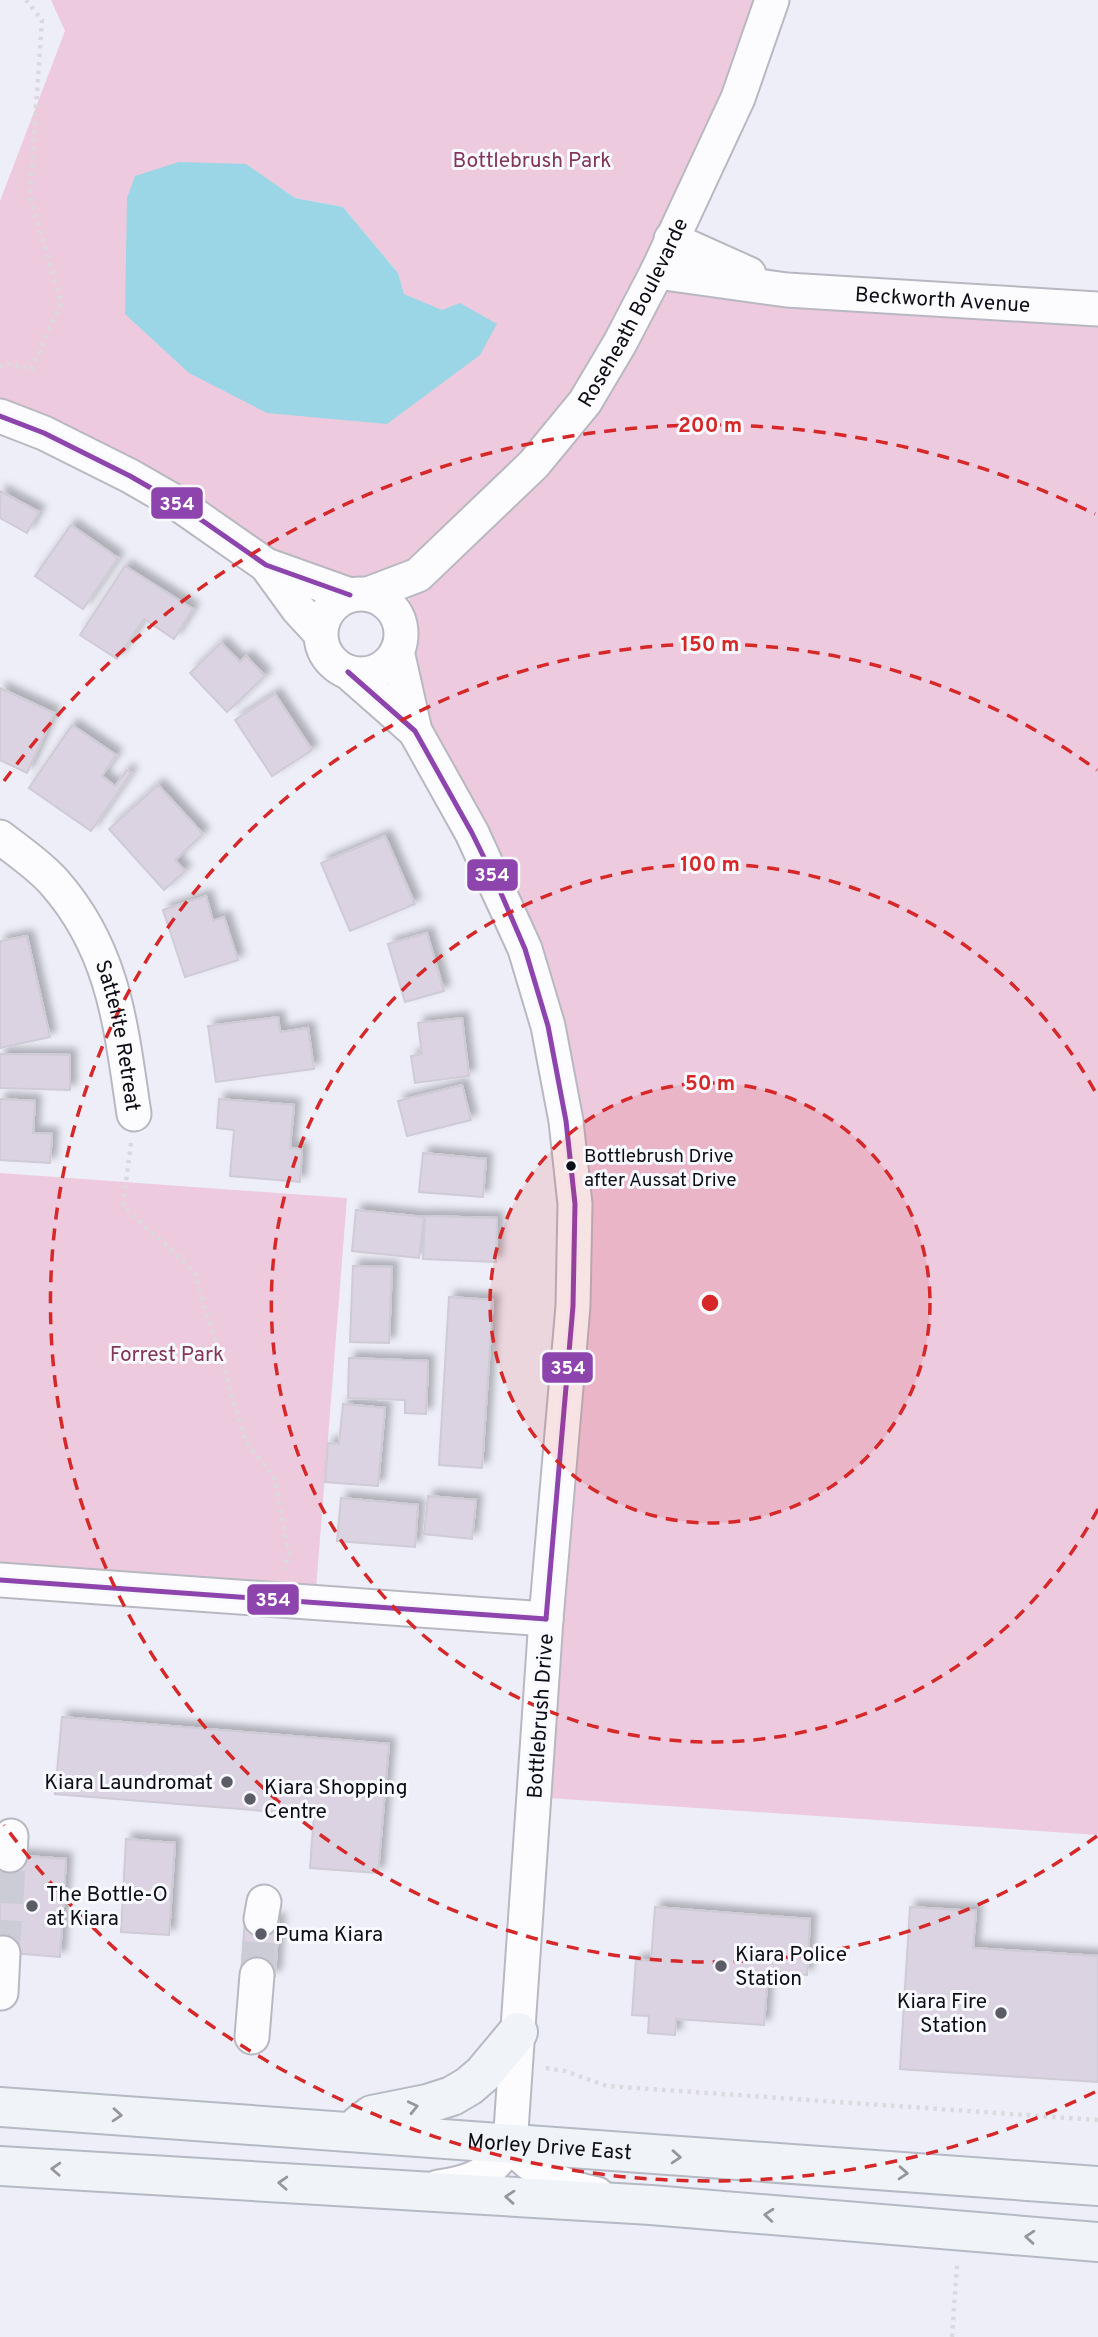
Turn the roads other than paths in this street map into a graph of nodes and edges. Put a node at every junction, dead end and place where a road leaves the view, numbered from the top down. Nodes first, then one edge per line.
1 (772, 0) edge
2 (671, 239) junction
3 (657, 272) junction
4 (786, 290) junction
5 (1098, 309) edge
6 (0, 416) edge
7 (266, 565) junction
8 (418, 575) junction
9 (358, 595) junction
10 (320, 634) junction
11 (398, 637) junction
12 (348, 672) junction
13 (415, 731) junction
14 (0, 837) edge
15 (134, 1114) road end
16 (0, 1580) edge
17 (546, 1619) junction
18 (4, 1953) dead end
19 (257, 1975) tunnel mouth
20 (1, 1993) edge
21 (518, 2032) junction
22 (253, 2037) dead end
23 (0, 2107) edge
24 (352, 2131) junction
25 (510, 2145) junction
26 (0, 2166) edge
27 (834, 2168) junction
28 (1098, 2186) edge
29 (409, 2190) junction
30 (651, 2205) junction
31 (904, 2227) junction
32 (1098, 2242) edge

1 - 2 street, Roseheath Boulevarde
2 - 3 street, Roseheath Boulevarde
2 - 4 street, Beckworth Avenue
3 - 4 street, Beckworth Avenue
3 - 8 street, Roseheath Boulevarde
4 - 5 street, Beckworth Avenue
6 - 7 street
7 - 9 street
7 - 10 street
8 - 9 street, Roseheath Boulevarde
8 - 11 street, Roseheath Boulevarde
9 - 10 street
9 - 11 street
10 - 12 street
11 - 12 street
11 - 13 street, Bottlebrush Drive
12 - 13 street, Bottlebrush Drive
13 - 17 street, Bottlebrush Drive
14 - 15 street, Sattelite Retreat
16 - 17 street
17 - 21 street, Bottlebrush Drive
18 - 20 street
19 - 22 street
24 -> 21 main road
21 - 25 street, Bottlebrush Drive
23 -> 24 main road, Morley Drive East
24 - 25 main road, Morley Drive East
25 -> 27 main road, Morley Drive East
25 - 29 street
25 - 30 street
29 -> 26 main road
27 -> 28 main road, Morley Drive East
27 - 31 main road
30 -> 29 main road
31 -> 30 main road
32 -> 31 main road

